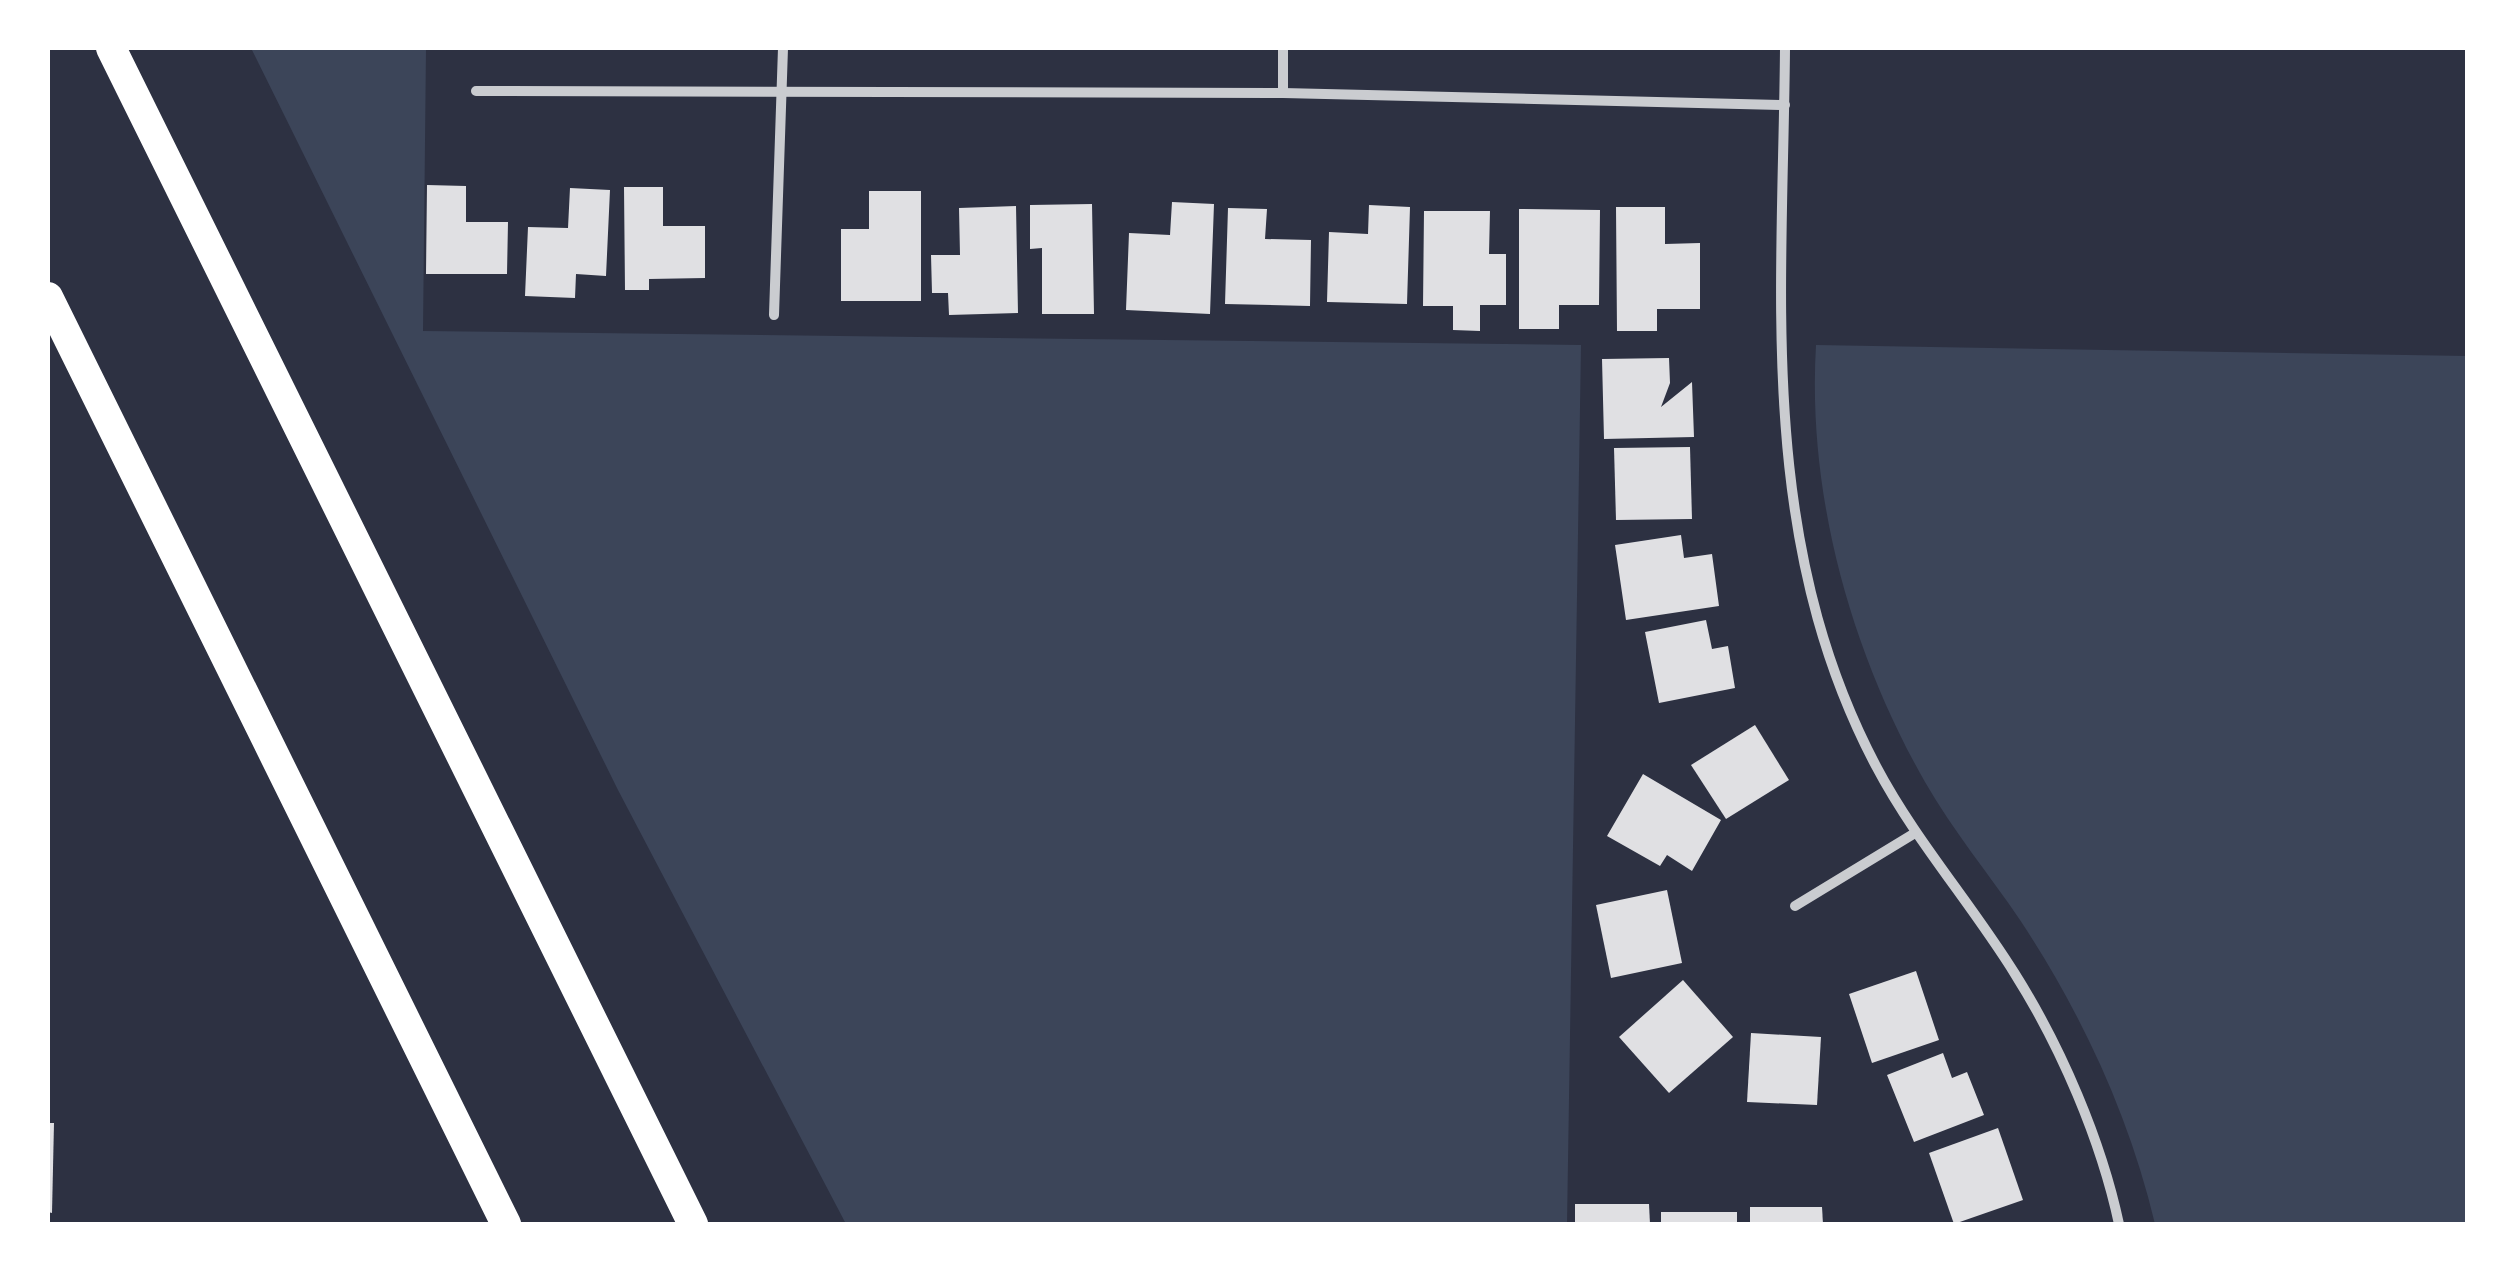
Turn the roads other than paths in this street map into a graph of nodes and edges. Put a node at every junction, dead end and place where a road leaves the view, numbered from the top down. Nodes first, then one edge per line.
1 (112, 48) edge
2 (783, 48) edge
3 (1283, 48) edge
4 (1785, 48) edge
5 (784, 90) junction
6 (476, 91) dead end
7 (1283, 93) junction
8 (1785, 105) junction
9 (48, 297) edge
10 (774, 315) dead end
11 (1914, 833) junction
12 (1795, 906) dead end
13 (506, 1224) edge
14 (693, 1224) edge
15 (2119, 1224) edge

1 - 14 highway
2 - 5 street
3 - 7 street
4 - 8 street
5 - 6 street
5 - 7 street
5 - 10 street
7 - 8 street
8 - 11 street
9 - 13 highway
11 - 12 street
11 - 15 street

